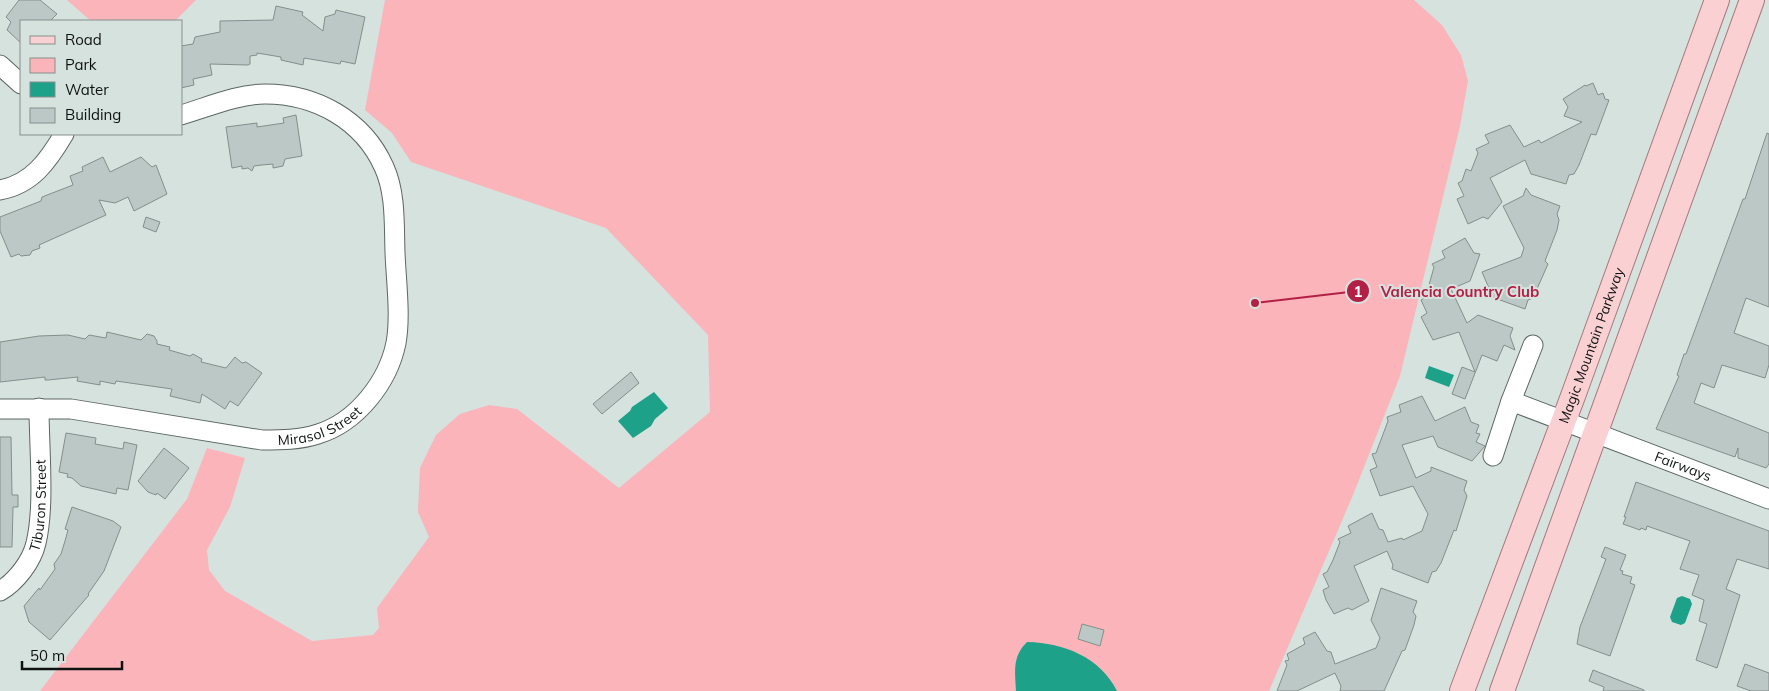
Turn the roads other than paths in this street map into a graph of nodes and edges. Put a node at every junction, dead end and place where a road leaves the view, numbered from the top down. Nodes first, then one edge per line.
1 (1717, 0) edge
2 (1752, 0) edge
3 (0, 65) edge
4 (20, 83) edge
5 (182, 115) edge
6 (63, 135) edge
7 (0, 190) edge
8 (1533, 345) dead end
9 (1511, 401) junction
10 (39, 408) junction
11 (0, 409) edge
12 (1563, 422) junction
13 (1596, 434) junction
14 (1493, 456) dead end
15 (1769, 499) edge
16 (0, 591) edge
17 (1462, 691) edge
18 (1502, 691) edge

1 - 12 main road, Magic Mountain Parkway
2 - 13 main road
3 - 4 street
5 - 10 street, Mirasol Street
6 - 7 street
8 - 9 street
9 - 12 street, Fairways
9 - 14 street
10 - 11 street, Mirasol Street
10 - 16 street, Tiburon Street
12 - 13 street, Fairways
12 - 17 main road, Magic Mountain Parkway
13 - 15 street, Fairways
13 - 18 main road

